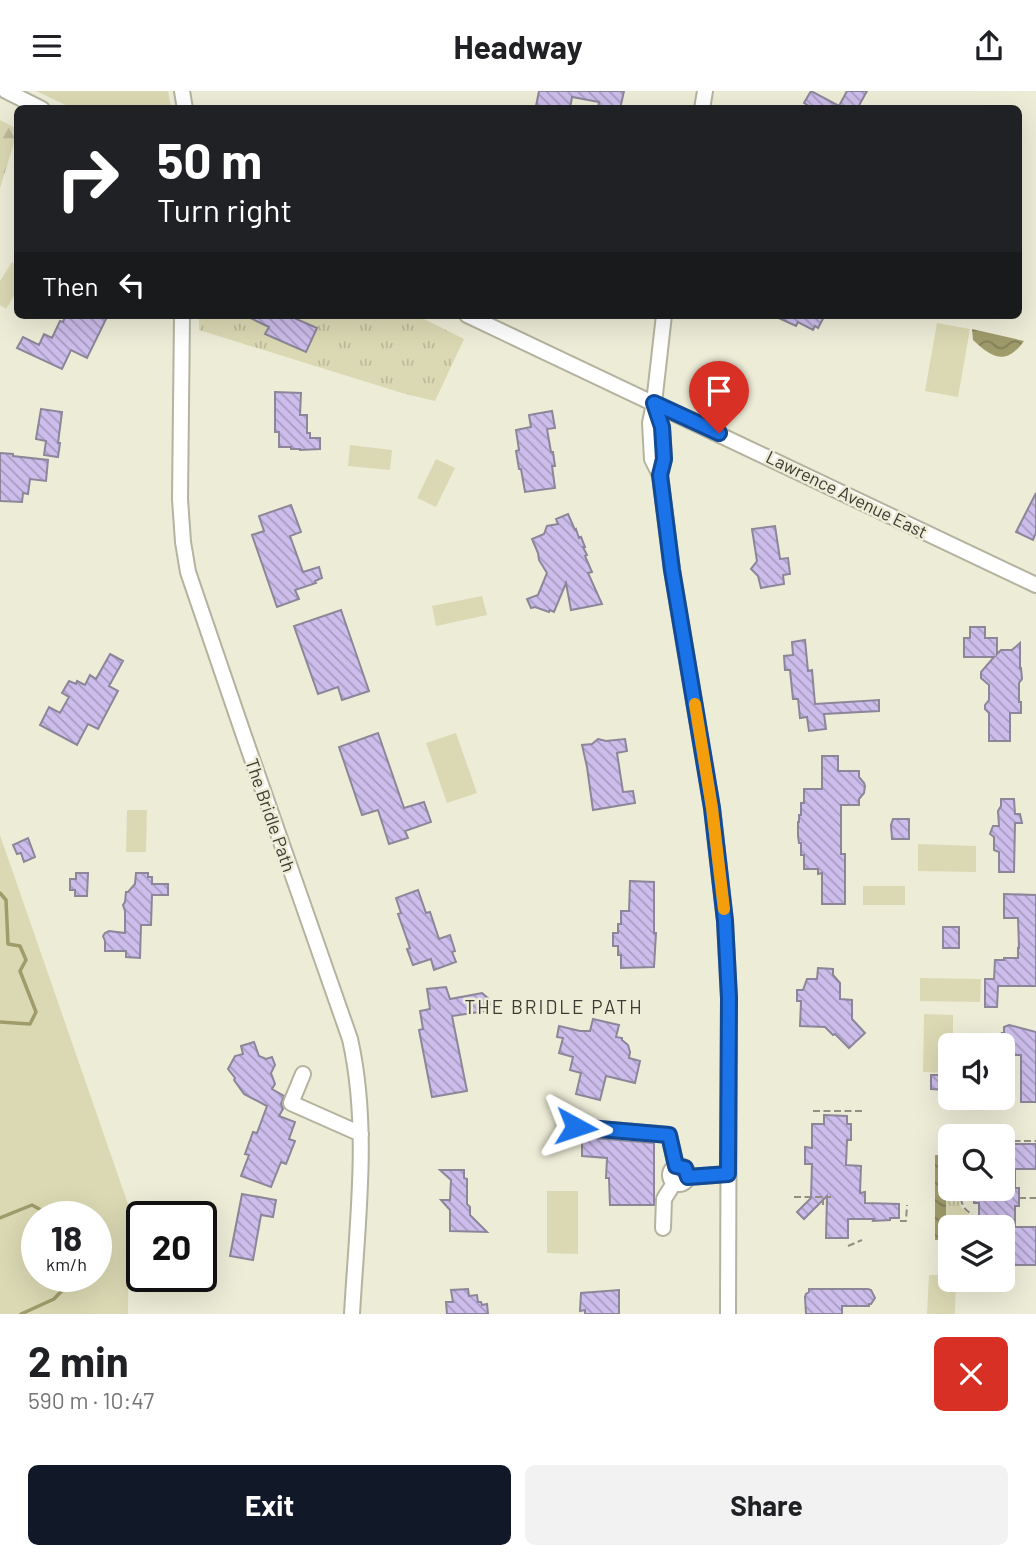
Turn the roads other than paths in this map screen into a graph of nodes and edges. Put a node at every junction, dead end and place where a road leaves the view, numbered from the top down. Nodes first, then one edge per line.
1 (6, 91) edge
2 (34, 105) edge
3 (182, 319) edge
4 (476, 319) edge
5 (664, 319) edge
6 (654, 403) junction
7 (1036, 585) edge
8 (303, 1074) dead end
9 (576, 1127) dead end
10 (361, 1134) junction
11 (728, 1174) junction
12 (681, 1180) junction
13 (663, 1228) dead end
14 (352, 1314) edge
15 (728, 1314) edge

1 - 2 street
3 - 10 street, The Bridle Path
4 - 6 street, Lawrence Avenue East
5 - 6 street
6 - 7 street, Lawrence Avenue East
6 - 11 street
8 - 10 street
9 - 12 street
10 - 14 street, The Bridle Path
11 - 12 street
11 - 15 street
12 - 13 street

